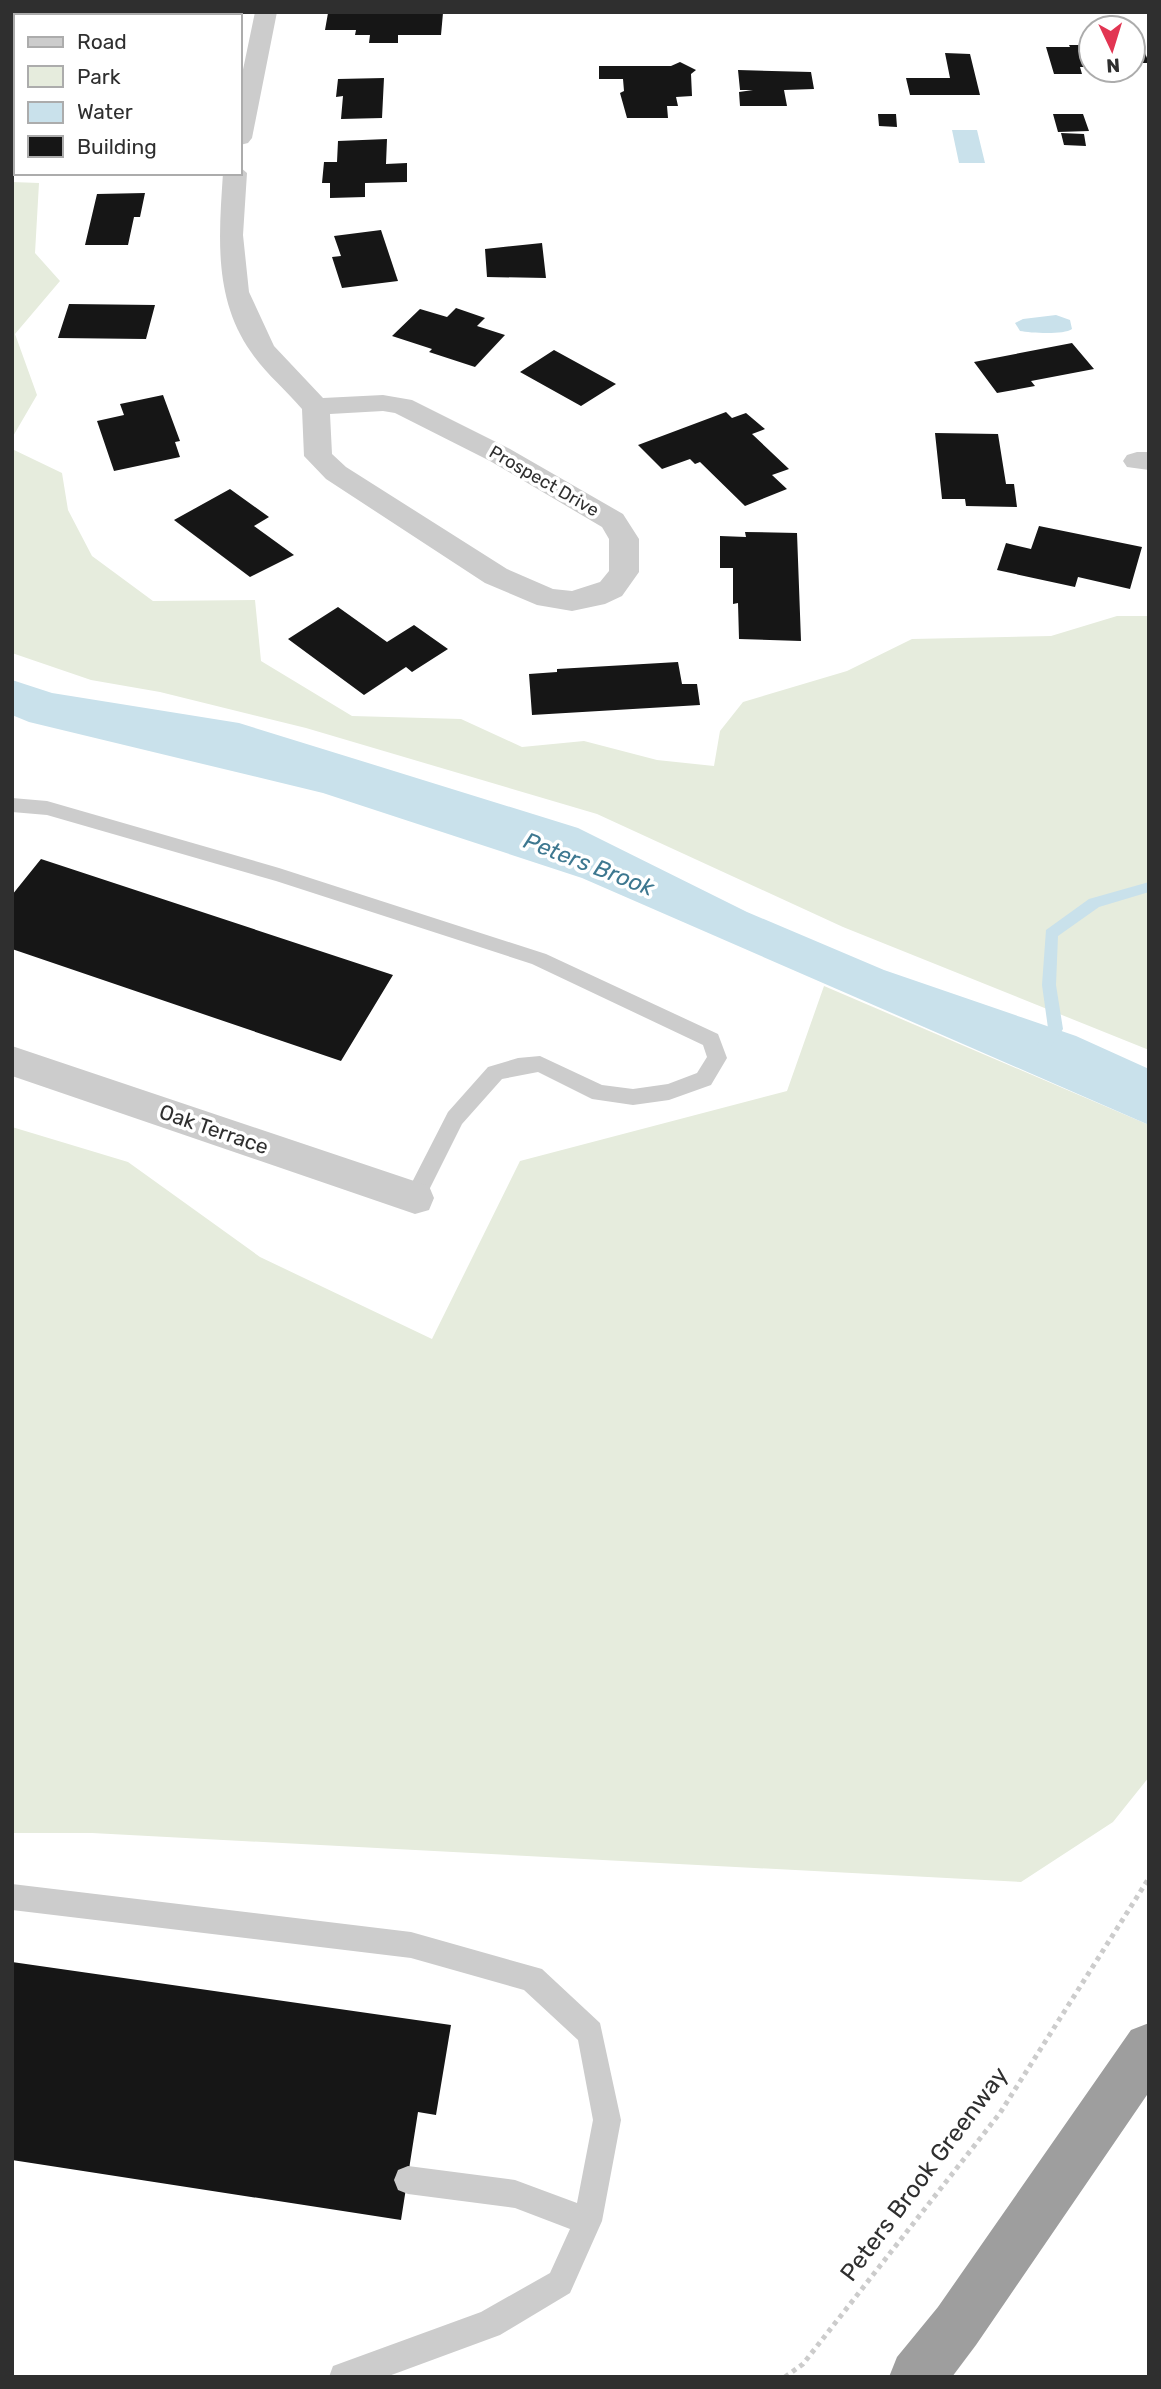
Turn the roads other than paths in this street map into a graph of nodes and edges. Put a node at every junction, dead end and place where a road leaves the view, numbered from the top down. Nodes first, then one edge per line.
1 (266, 12) edge
2 (242, 128) edge
3 (235, 175) edge
4 (316, 407) junction
5 (12, 805) edge
6 (12, 1060) edge
7 (415, 1198) joint
8 (12, 1897) edge
9 (1149, 2048) edge
10 (408, 2180) dead end
11 (588, 2221) junction
12 (344, 2377) edge
13 (917, 2377) edge

1 - 2 street
3 - 4 street
4 - 4 street, Prospect Drive
5 - 7 lane
6 - 7 street, Oak Terrace
8 - 11 lane
9 - 13 highway
10 - 11 lane
11 - 12 lane

